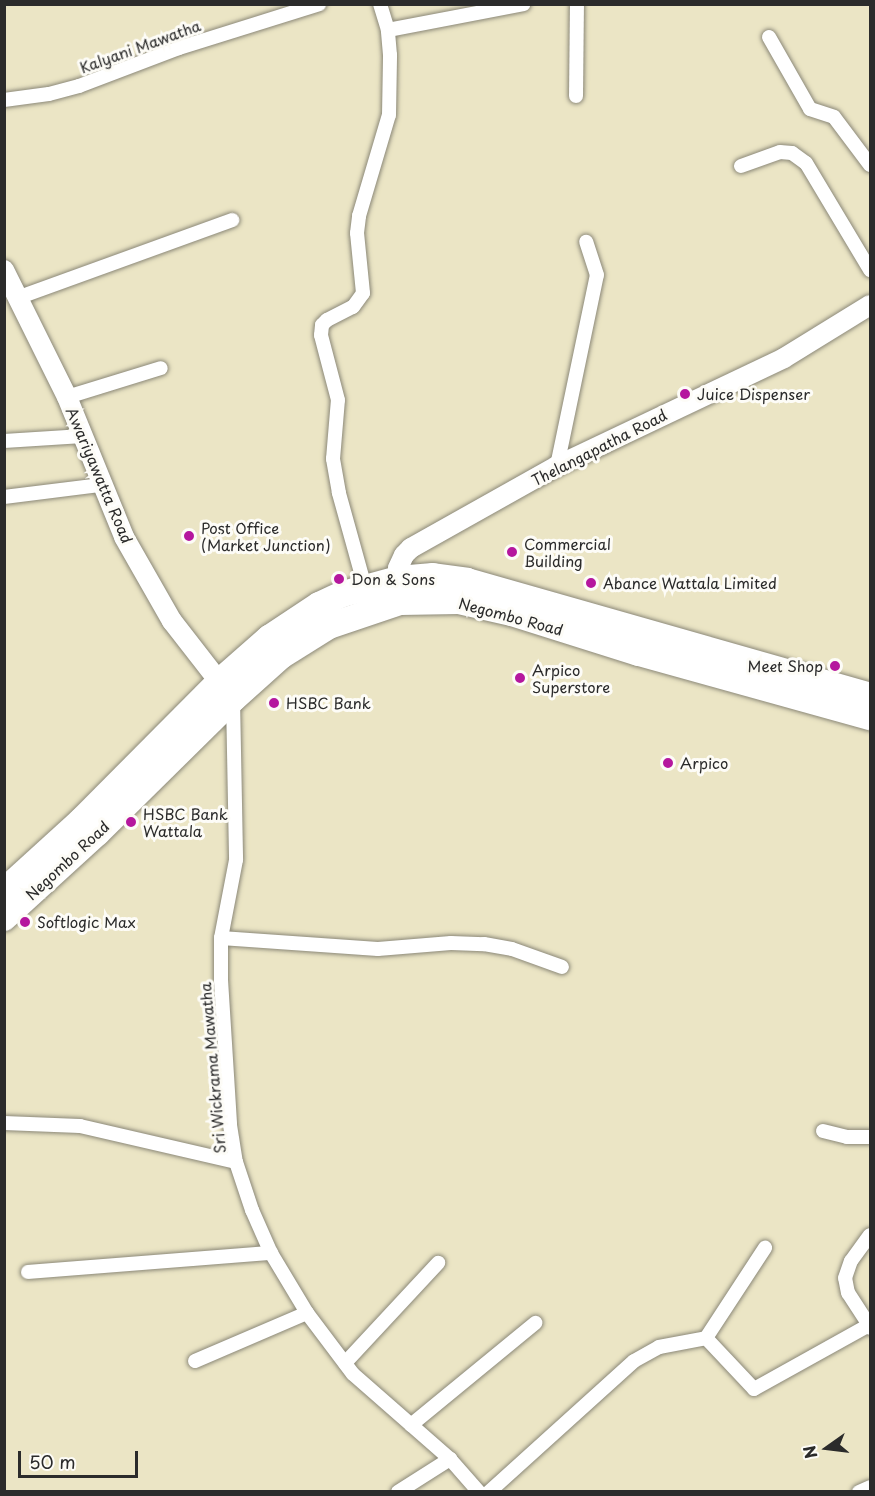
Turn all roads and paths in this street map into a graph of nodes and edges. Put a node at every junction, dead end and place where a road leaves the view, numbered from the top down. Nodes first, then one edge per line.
1 (319, 4) edge
2 (380, 4) edge
3 (524, 4) edge
4 (577, 4) edge
5 (388, 30) junction
6 (769, 37) dead end
7 (576, 96) dead end
8 (4, 100) edge
9 (870, 165) edge
10 (741, 166) dead end
11 (232, 220) dead end
12 (586, 242) dead end
13 (4, 270) edge
14 (870, 270) edge
15 (17, 297) junction
16 (870, 305) edge
17 (161, 368) dead end
18 (67, 397) junction
19 (83, 435) junction
20 (4, 441) edge
21 (556, 466) junction
22 (101, 485) junction
23 (4, 496) edge
24 (365, 587) junction
25 (399, 590) junction
26 (226, 690) junction
27 (870, 696) edge
28 (870, 717) edge
29 (4, 891) edge
30 (4, 918) edge
31 (221, 938) junction
32 (562, 967) dead end
33 (4, 1123) edge
34 (823, 1131) dead end
35 (870, 1137) edge
36 (236, 1162) junction
37 (870, 1235) edge
38 (765, 1248) dead end
39 (271, 1253) junction
40 (438, 1263) dead end
41 (28, 1272) dead end
42 (307, 1313) junction
43 (535, 1323) dead end
44 (870, 1327) edge
45 (706, 1338) junction
46 (195, 1361) dead end
47 (345, 1363) junction
48 (411, 1425) junction
49 (450, 1459) junction
50 (870, 1487) edge
51 (398, 1491) edge
52 (479, 1491) edge
53 (489, 1491) edge
54 (859, 1491) edge

1 - 8 street, Kalyani Mawatha
2 - 5 street
3 - 5 street
4 - 7 street
5 - 24 street
6 - 9 street
10 - 14 street
11 - 15 street
12 - 21 street
13 - 15 street, Awariyawatta Road
15 - 18 street, Awariyawatta Road
16 - 21 street, Thelangapatha Road
17 - 18 street
18 - 19 street, Awariyawatta Road
19 - 20 street
19 - 22 street, Awariyawatta Road
21 - 25 street, Thelangapatha Road
22 - 23 street
22 - 26 street, Awariyawatta Road
24 - 25 highway, Negombo Road
24 - 26 highway, Negombo Road
25 - 26 highway, Negombo Road
25 - 27 highway, Negombo Road
25 - 28 highway, Negombo Road
26 - 29 highway, Negombo Road
26 - 30 highway, Negombo Road
26 - 31 street, Sri Wickrama Mawatha
31 - 32 street
31 - 36 street, Sri Wickrama Mawatha
33 - 36 street
34 - 35 street
36 - 39 street, Sri Wickrama Mawatha
37 - 44 street
38 - 45 street
39 - 41 street
39 - 42 street, Sri Wickrama Mawatha
40 - 47 street
42 - 46 street
42 - 47 street, Sri Wickrama Mawatha
43 - 48 street
44 - 45 street
45 - 53 street
47 - 48 street, Sri Wickrama Mawatha
48 - 49 street, Sri Wickrama Mawatha
49 - 51 street
49 - 52 street, Sri Wickrama Mawatha
50 - 54 street

